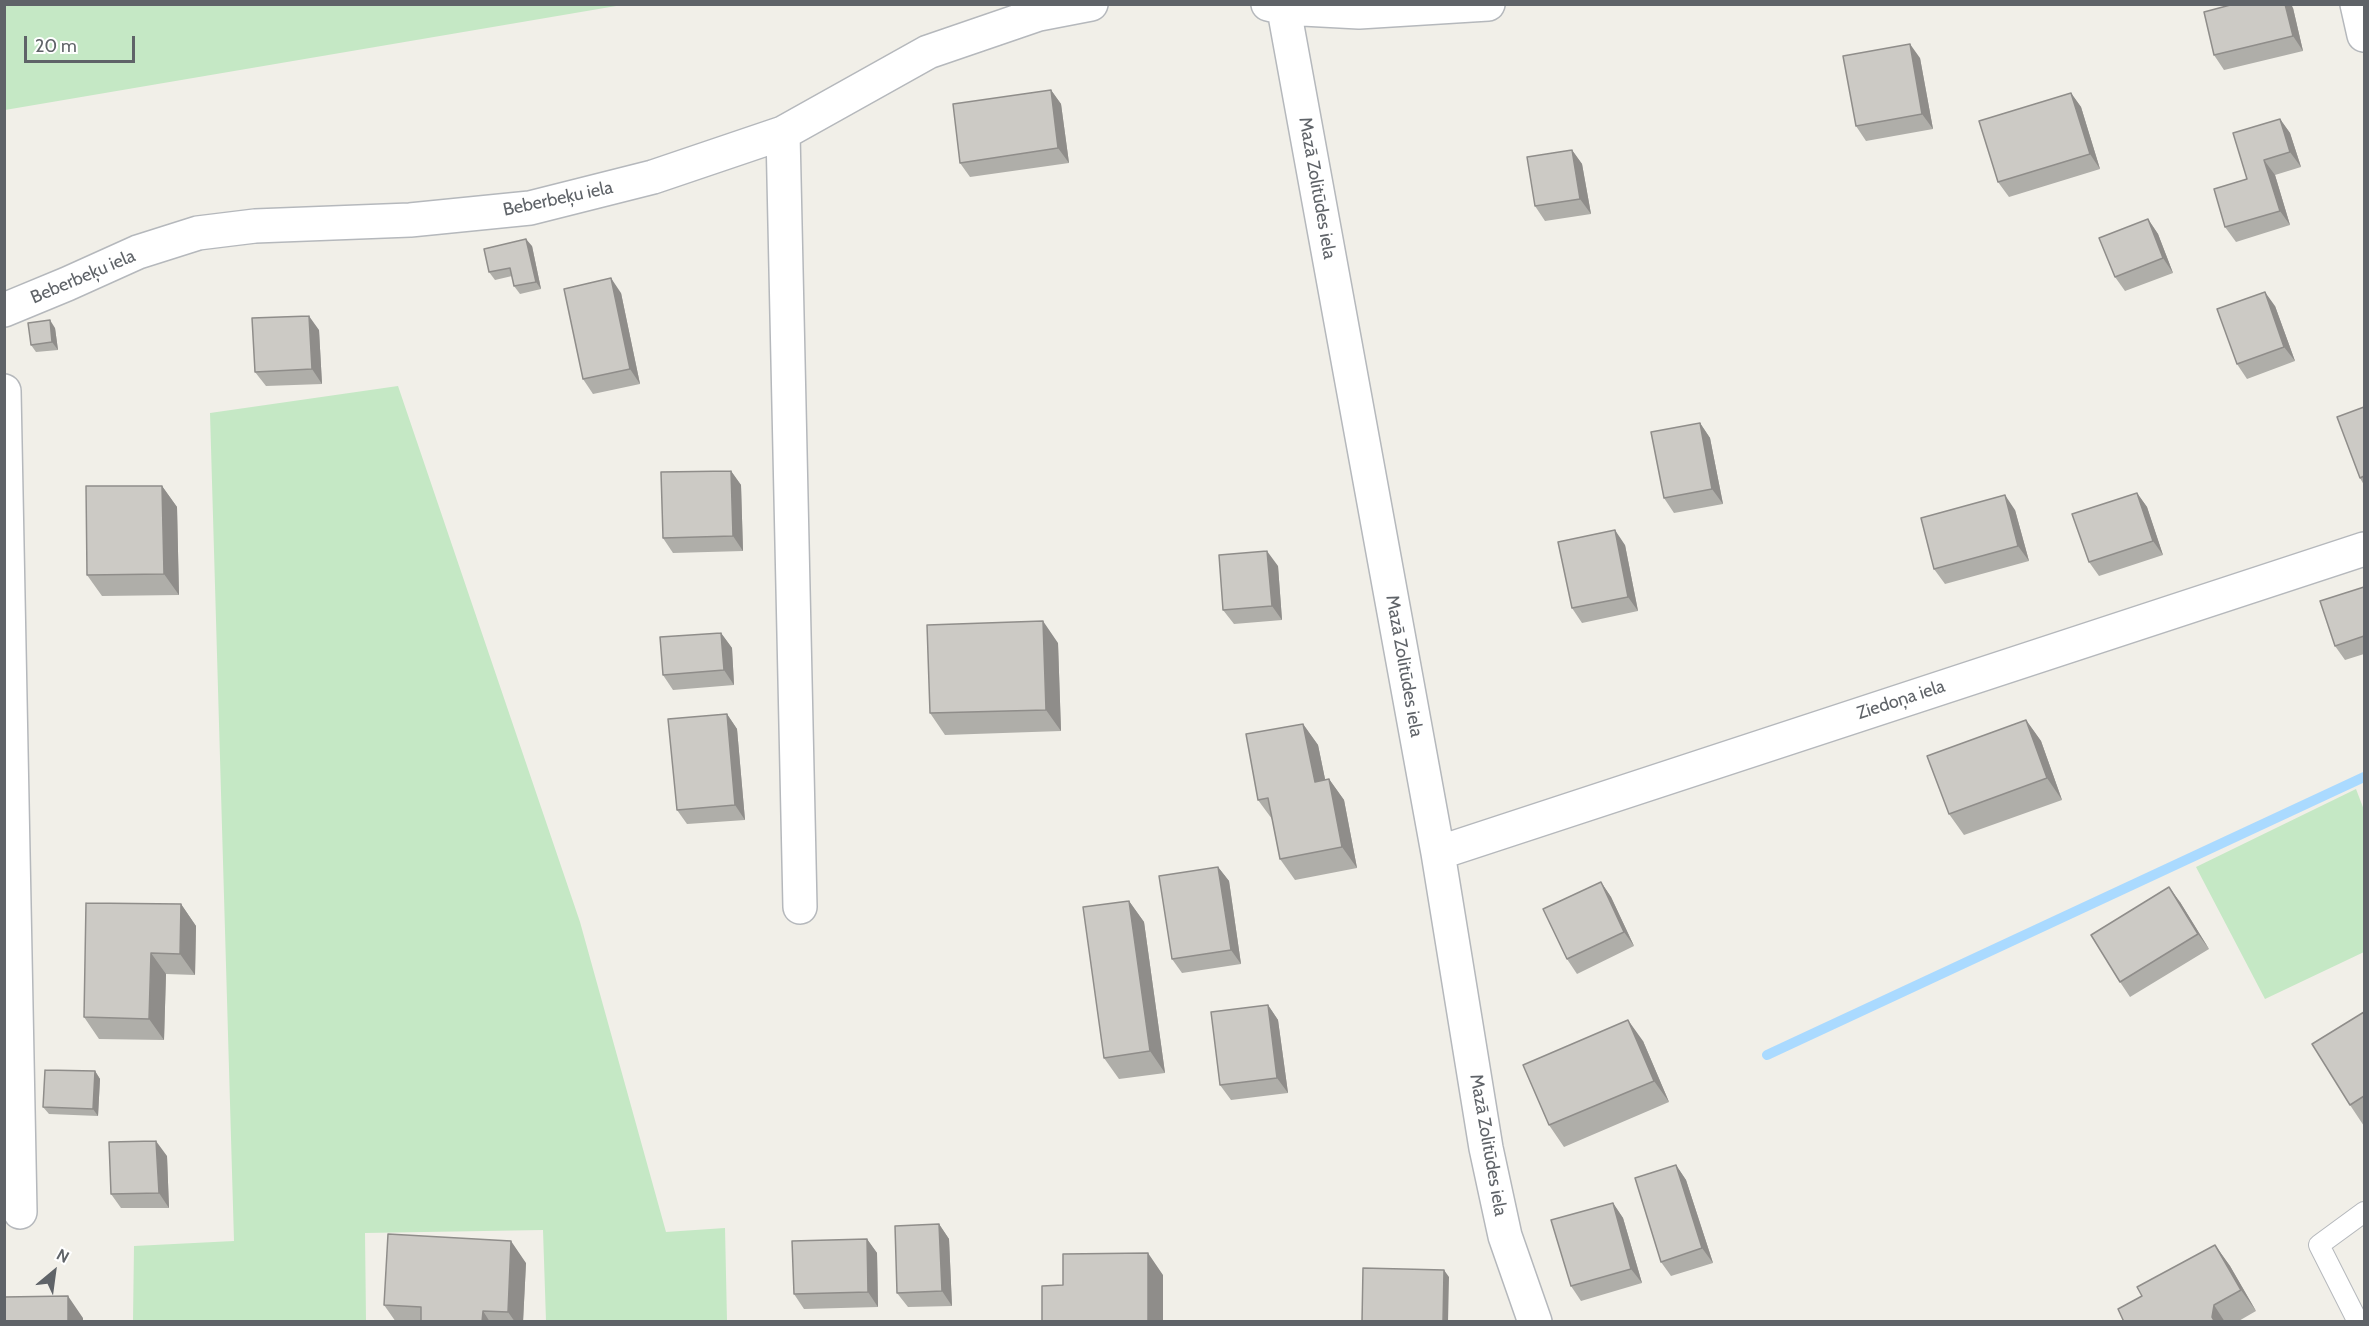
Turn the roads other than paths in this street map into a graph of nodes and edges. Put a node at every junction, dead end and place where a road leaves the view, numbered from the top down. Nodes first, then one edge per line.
1 (1091, 4) edge
2 (1488, 4) edge
3 (2357, 4) edge
4 (1279, 6) edge
5 (2364, 35) edge
6 (783, 133) junction
7 (4, 310) edge
8 (4, 391) edge
9 (2364, 549) edge
10 (1438, 853) junction
11 (800, 907) dead end
12 (20, 1212) dead end
13 (2364, 1212) edge
14 (1535, 1322) edge
15 (2358, 1322) edge

1 - 6 street, Beberbeķu iela
2 - 4 street
3 - 5 street
4 - 10 street, Mazā Zolitūdes iela
6 - 7 street, Beberbeķu iela
6 - 11 street
8 - 12 street
9 - 10 street, Ziedoņa iela
10 - 14 street, Mazā Zolitūdes iela
13 - 15 lane

